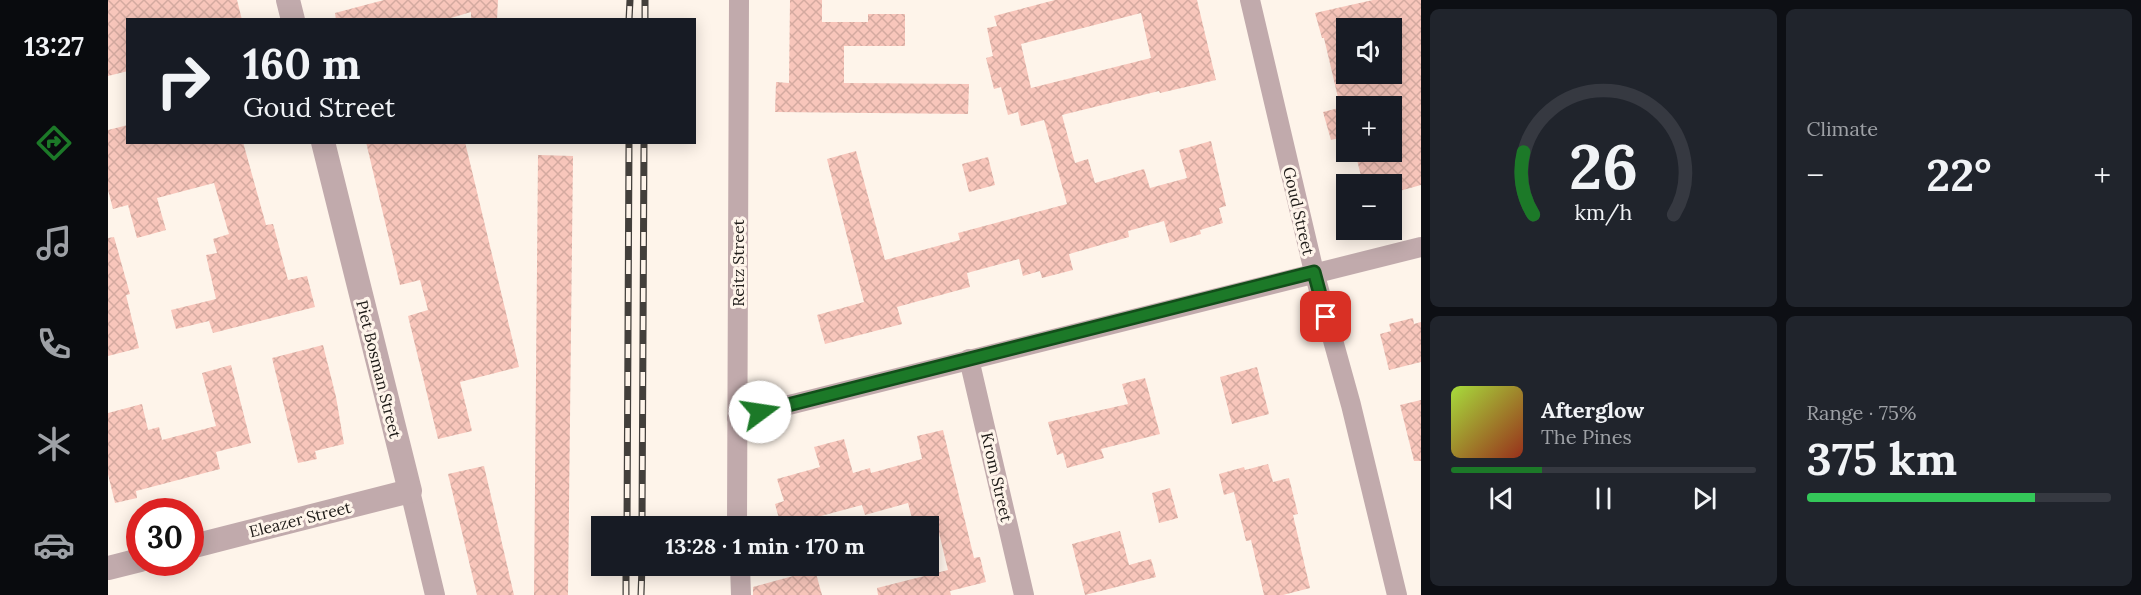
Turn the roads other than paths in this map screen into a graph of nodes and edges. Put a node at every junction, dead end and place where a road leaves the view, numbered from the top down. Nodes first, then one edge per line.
1 (288, 0) edge
2 (739, 0) edge
3 (1250, 0) edge
4 (292, 18) edge
5 (323, 144) edge
6 (1421, 247) edge
7 (1314, 272) junction
8 (969, 359) junction
9 (737, 418) junction
10 (410, 491) junction
11 (737, 516) edge
12 (204, 543) edge
13 (126, 564) edge
14 (108, 568) edge
15 (740, 576) edge
16 (435, 595) edge
17 (741, 595) edge
18 (1024, 595) edge
19 (1397, 595) edge

1 - 4 street
2 - 9 street, Reitz Street
3 - 7 street, Goud Street
5 - 10 street, Piet Bosman Street
6 - 7 street
7 - 8 street
7 - 19 street, Goud Street
8 - 9 street
8 - 18 street, Krom Street
9 - 11 street, Reitz Street
10 - 12 street, Eleazer Street
10 - 16 street, Piet Bosman Street
13 - 14 street
15 - 17 street

